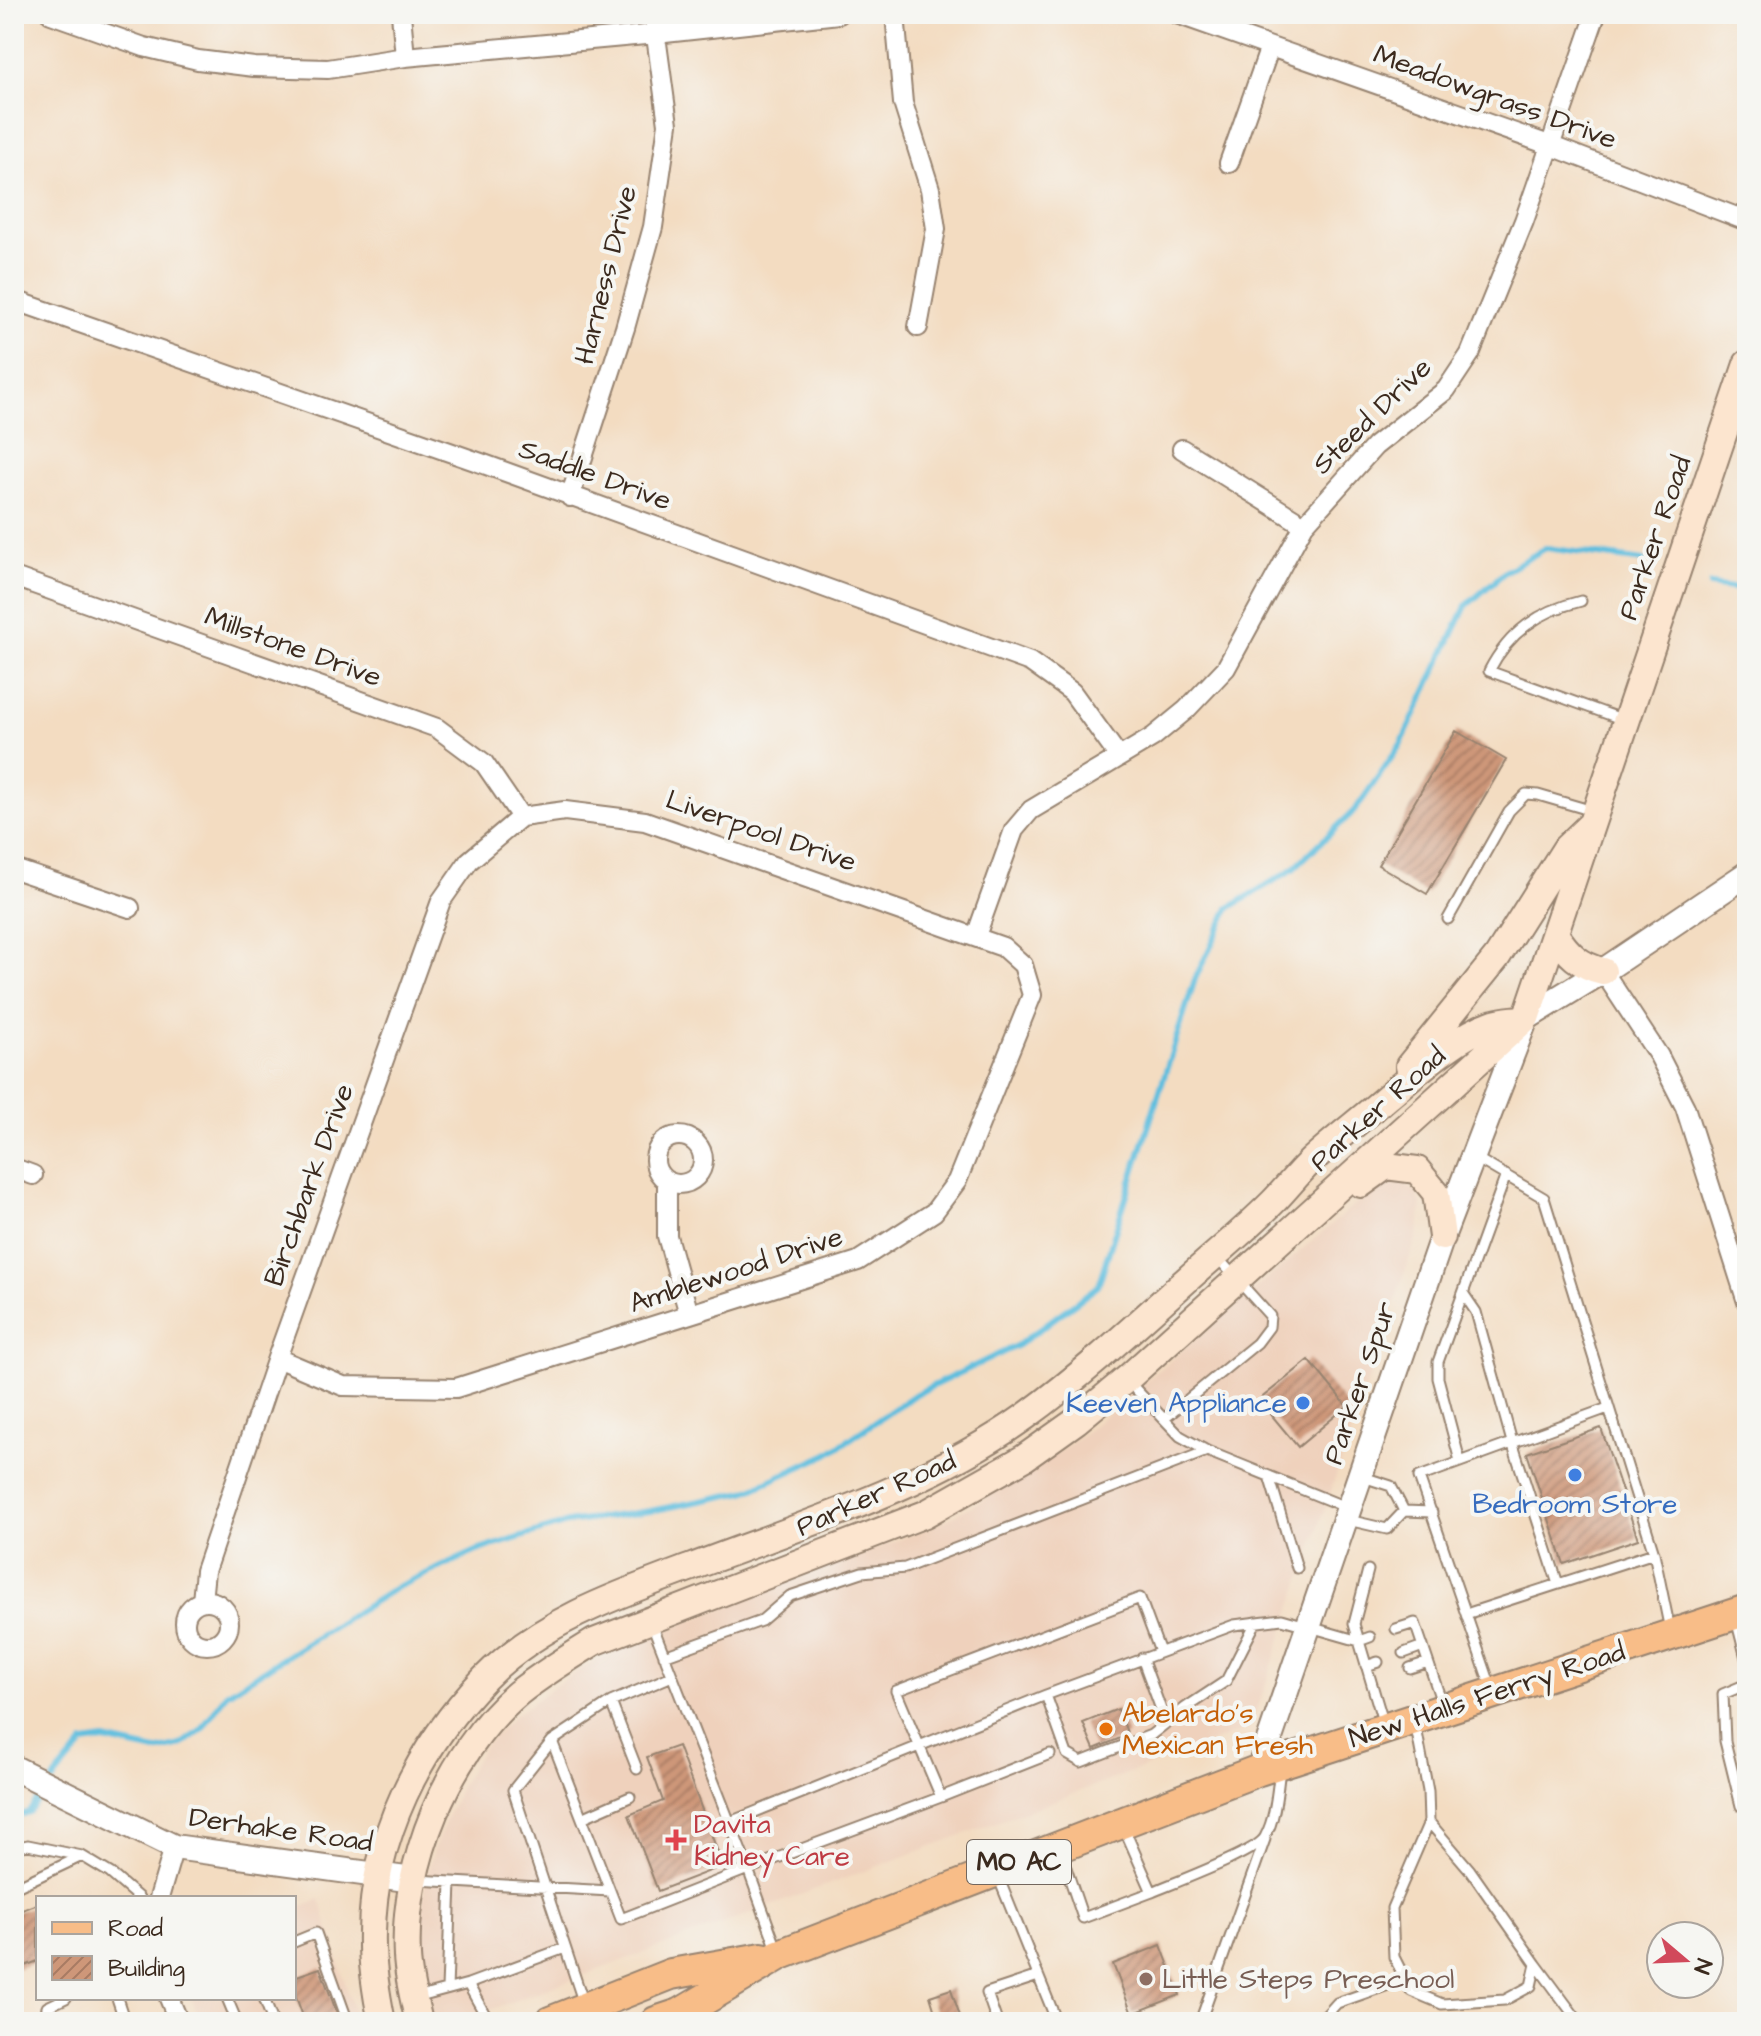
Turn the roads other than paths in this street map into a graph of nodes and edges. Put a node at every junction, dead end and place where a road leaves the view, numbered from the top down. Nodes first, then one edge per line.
1 (51, 14) edge
2 (401, 14) edge
3 (653, 14) edge
4 (839, 14) edge
5 (895, 14) edge
6 (1177, 14) edge
7 (1596, 14) edge
8 (656, 34) junction
9 (1270, 47) junction
10 (405, 57) junction
11 (1549, 145) junction
12 (1229, 163) dead end
13 (1747, 221) edge
14 (14, 300) edge
15 (918, 327) dead end
16 (1747, 364) edge
17 (1182, 449) dead end
18 (570, 497) junction
19 (1304, 525) junction
20 (14, 577) edge
21 (1581, 601) dead end
22 (1627, 721) junction
23 (1119, 757) junction
24 (521, 817) junction
25 (1594, 817) junction
26 (14, 869) edge
27 (1747, 874) edge
28 (130, 908) dead end
29 (1448, 919) dead end
30 (1555, 934) junction
31 (976, 936) junction
32 (1603, 971) junction
33 (1526, 1018) junction
34 (1361, 1119) junction
35 (1473, 1157) junction
36 (14, 1168) edge
37 (33, 1175) dead end
38 (1506, 1175) junction
39 (667, 1181) dead end
40 (1442, 1237) junction
41 (1268, 1253) junction
42 (1215, 1255) junction
43 (1238, 1279) junction
44 (1463, 1293) junction
45 (1747, 1302) edge
46 (689, 1314) junction
47 (277, 1358) junction
48 (1126, 1379) junction
49 (1608, 1408) junction
50 (1164, 1419) junction
51 (1512, 1442) junction
52 (1207, 1451) junction
53 (1460, 1461) junction
54 (1360, 1475) junction
55 (1269, 1476) junction
56 (1404, 1511) junction
57 (1432, 1512) junction
58 (1347, 1514) junction
59 (1654, 1553) junction
60 (1297, 1568) dead end
61 (1368, 1570) dead end
62 (1558, 1584) junction
63 (202, 1601) dead end
64 (1741, 1612) edge
65 (1466, 1614) junction
66 (650, 1621) junction
67 (1256, 1622) junction
68 (1308, 1626) junction
69 (1396, 1629) dead end
70 (1671, 1635) junction
71 (1370, 1637) dead end
72 (1359, 1641) junction
73 (1423, 1646) junction
74 (1160, 1652) junction
75 (1404, 1653) dead end
76 (664, 1656) junction
77 (1142, 1658) junction
78 (1378, 1662) dead end
79 (1428, 1662) junction
80 (1747, 1662) edge
81 (1366, 1666) junction
82 (1410, 1668) dead end
83 (672, 1676) junction
84 (1382, 1677) dead end
85 (1371, 1681) junction
86 (1747, 1684) edge
87 (1493, 1693) junction
88 (1046, 1695) junction
89 (611, 1702) junction
90 (1444, 1709) junction
91 (1415, 1719) junction
92 (1166, 1723) junction
93 (1385, 1728) junction
94 (552, 1741) junction
95 (919, 1747) junction
96 (1050, 1754) dead end
97 (1270, 1766) junction
98 (14, 1768) edge
99 (637, 1769) dead end
100 (630, 1797) dead end
101 (941, 1797) junction
102 (1747, 1803) edge
103 (582, 1818) junction
104 (730, 1822) junction
105 (1429, 1822) junction
106 (1122, 1823) junction
107 (1265, 1839) junction
108 (174, 1847) junction
109 (1059, 1847) junction
110 (14, 1848) edge
111 (82, 1856) junction
112 (748, 1869) junction
113 (996, 1871) junction
114 (379, 1874) junction
115 (413, 1880) junction
116 (451, 1882) junction
117 (546, 1887) junction
118 (14, 1888) edge
119 (610, 1891) junction
120 (1152, 1892) junction
121 (137, 1896) edge
122 (160, 1896) edge
123 (296, 1941) edge
124 (565, 1948) junction
125 (779, 1955) junction
126 (1536, 1964) junction
127 (1038, 1976) junction
128 (1405, 1979) junction
129 (468, 1984) junction
130 (447, 1989) junction
131 (62, 2000) edge
132 (118, 2000) edge
133 (170, 2000) edge
134 (228, 2000) edge
135 (265, 2000) edge
136 (586, 2008) junction
137 (416, 2010) edge
138 (673, 2019) edge
139 (45, 2022) edge
140 (125, 2022) edge
141 (179, 2022) edge
142 (237, 2022) edge
143 (273, 2022) edge
144 (348, 2022) edge
145 (382, 2022) edge
146 (489, 2022) edge
147 (550, 2022) edge
148 (997, 2022) edge
149 (1057, 2022) edge
150 (1200, 2022) edge
151 (1320, 2022) edge
152 (1579, 2022) edge

1 - 10 street
2 - 10 street
3 - 8 street, Harness Drive
4 - 8 street
5 - 15 street
6 - 9 street, Meadowgrass Drive
7 - 11 street, Steed Drive
8 - 10 street
8 - 18 street, Harness Drive
9 - 11 street, Meadowgrass Drive
9 - 12 street
11 - 13 street, Meadowgrass Drive
11 - 19 street, Steed Drive
14 - 18 street, Saddle Drive
16 - 22 main road, Parker Road
17 - 19 street
18 - 23 street, Saddle Drive
19 - 23 street, Steed Drive
20 - 24 street, Millstone Drive
21 - 22 lane
22 - 25 main road, Parker Road
23 - 31 street, Steed Drive
24 - 31 street, Liverpool Drive
24 - 47 street, Birchbark Drive
25 - 29 lane
25 - 30 main road, Parker Road
25 - 34 main road, Parker Road
26 - 28 street
27 - 32 street
30 - 32 main road
30 - 33 main road, Parker Road
31 - 46 street, Amblewood Drive
32 - 33 street
32 - 45 street
33 - 34 main road, Parker Road
33 - 35 street, Parker Spur
33 - 41 main road, Parker Road
34 - 42 main road, Parker Road
35 - 38 lane
35 - 40 street, Parker Spur
36 - 37 street
38 - 44 lane
38 - 49 lane
39 - 46 street
40 - 41 main road
40 - 54 street, Parker Spur
41 - 43 main road, Parker Road
42 - 43 lane
42 - 114 main road, Parker Road
43 - 48 main road, Parker Road
43 - 50 lane
44 - 51 lane
44 - 53 lane
46 - 47 street, Amblewood Drive
47 - 63 street, Birchbark Drive
48 - 50 lane
48 - 66 main road, Parker Road
49 - 51 lane
49 - 59 lane
50 - 52 lane
51 - 53 lane
51 - 62 lane
52 - 55 lane
52 - 76 lane
53 - 57 lane
54 - 56 lane
54 - 58 street, Parker Spur
55 - 58 lane
55 - 60 lane
56 - 57 lane
56 - 58 lane
57 - 65 lane
58 - 68 street, Parker Spur
59 - 62 lane
59 - 70 lane
61 - 72 lane
62 - 65 lane
64 - 70 main road, New Halls Ferry Road / MO AC
64 - 80 lane
65 - 87 lane
66 - 76 lane
66 - 115 main road, Parker Road
67 - 68 lane
67 - 74 lane
67 - 92 lane
68 - 72 lane
68 - 97 street, Parker Spur
69 - 73 lane
70 - 87 main road, New Halls Ferry Road / MO AC
71 - 72 lane
72 - 81 lane
73 - 75 lane
73 - 79 lane
74 - 77 lane
74 - 95 lane
76 - 83 lane
77 - 88 lane
77 - 92 lane
78 - 81 lane
79 - 82 lane
79 - 90 lane
81 - 85 lane
83 - 89 lane
83 - 104 lane
84 - 85 lane
85 - 93 lane
86 - 102 lane
87 - 90 main road, New Halls Ferry Road / MO AC
88 - 92 lane
88 - 95 lane
89 - 94 lane
89 - 99 lane
90 - 91 main road, New Halls Ferry Road / MO AC
91 - 93 main road, New Halls Ferry Road / MO AC
91 - 105 lane
93 - 97 main road, New Halls Ferry Road / MO AC
94 - 103 lane
94 - 117 lane
95 - 101 lane
95 - 104 lane
96 - 101 lane
97 - 106 main road, New Halls Ferry Road / MO AC
97 - 107 lane
98 - 108 street, Derhake Road
100 - 103 lane
101 - 112 lane
103 - 119 lane
104 - 112 lane
105 - 126 lane
105 - 128 lane
106 - 109 main road, New Halls Ferry Road / MO AC
106 - 120 lane
107 - 120 lane
107 - 150 lane
108 - 114 street, Derhake Road
108 - 122 street
109 - 113 main road, New Halls Ferry Road / MO AC
109 - 120 lane
110 - 111 lane
111 - 118 lane
111 - 121 lane
112 - 119 lane
112 - 125 lane
113 - 125 main road, New Halls Ferry Road / MO AC
113 - 127 lane
114 - 115 street, Derhake Road
114 - 145 main road, Parker Road
115 - 116 lane
115 - 137 main road, Parker Road
116 - 117 lane
116 - 130 lane
117 - 119 lane
117 - 124 lane
123 - 144 lane
124 - 129 lane
124 - 136 lane
125 - 136 main road, New Halls Ferry Road / MO AC
125 - 138 main road, New Halls Ferry Road / MO AC
126 - 128 lane
126 - 152 lane
127 - 148 lane
127 - 149 lane
128 - 151 lane
129 - 130 lane
129 - 146 lane
130 - 137 lane
131 - 139 lane
132 - 140 lane
133 - 141 street
134 - 142 lane
135 - 143 lane
136 - 147 main road, New Halls Ferry Road / MO AC

